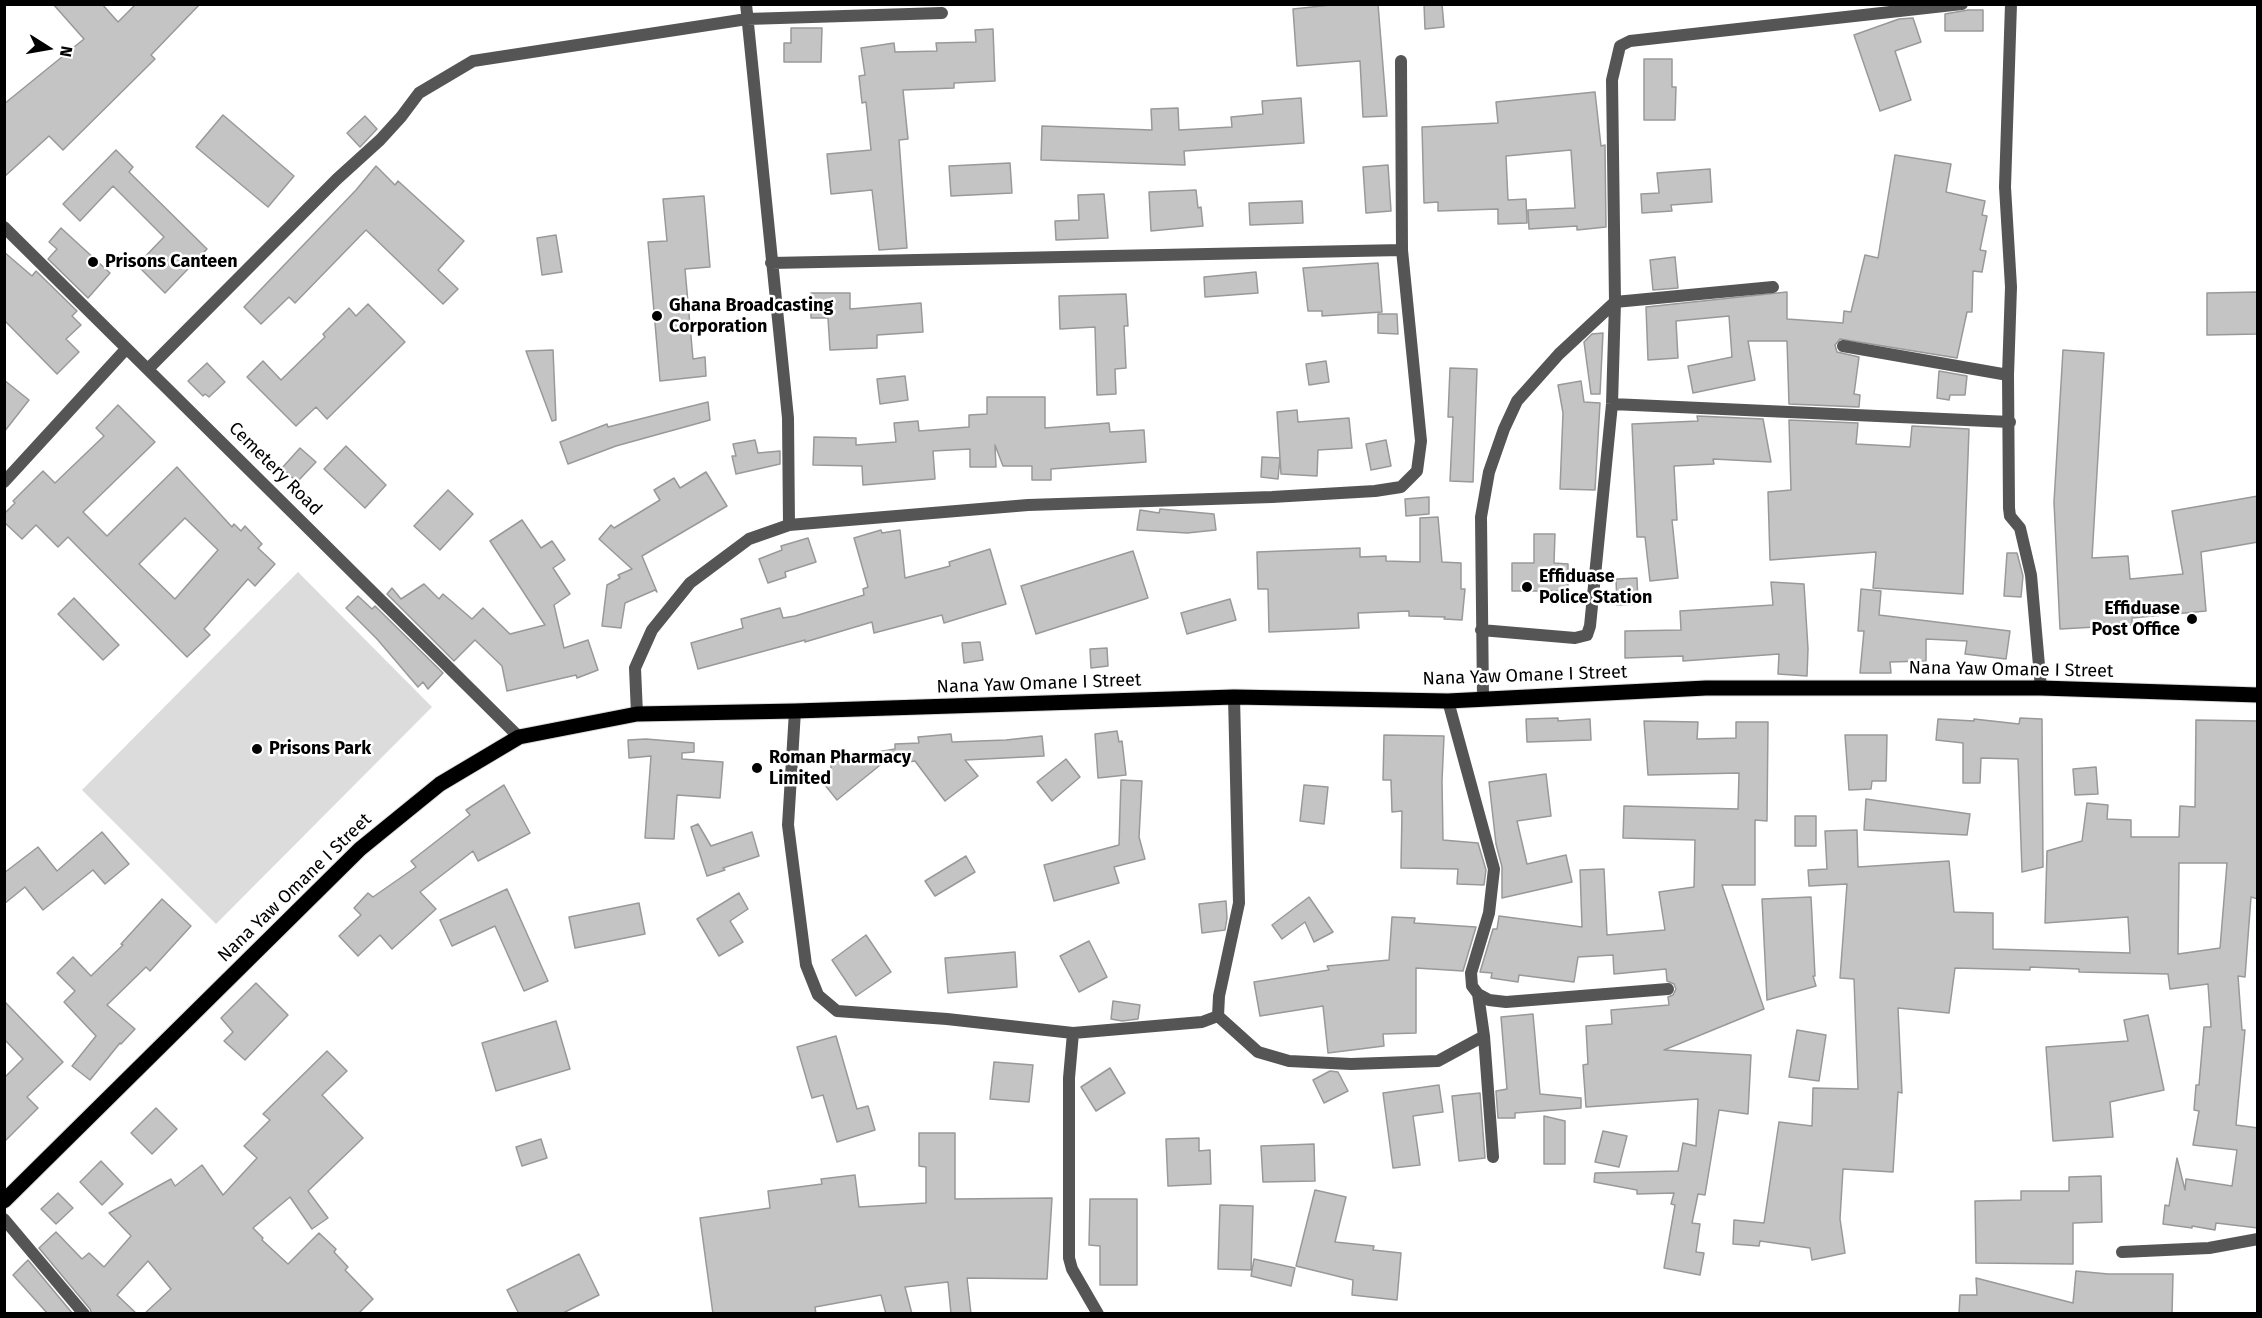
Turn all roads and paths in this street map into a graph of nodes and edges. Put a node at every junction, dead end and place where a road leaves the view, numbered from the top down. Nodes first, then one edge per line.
1 (746, 4) edge
2 (1962, 4) edge
3 (2011, 4) edge
4 (942, 13) dead end
5 (747, 19) junction
6 (1401, 61) dead end
7 (4, 227) edge
8 (1402, 249) junction
9 (771, 263) junction
10 (1773, 287) dead end
11 (1615, 302) junction
12 (1843, 346) dead end
13 (126, 350) junction
14 (148, 369) junction
15 (2008, 375) junction
16 (1612, 404) junction
17 (2010, 423) junction
18 (4, 482) edge
19 (789, 525) junction
20 (1481, 630) junction
21 (2041, 688) junction
22 (2258, 695) edge
23 (1234, 697) junction
24 (1483, 698) junction
25 (1449, 701) junction
26 (795, 711) junction
27 (637, 714) junction
28 (519, 736) junction
29 (1668, 989) dead end
30 (1478, 994) junction
31 (1218, 1016) junction
32 (1074, 1033) junction
33 (1484, 1036) junction
34 (1492, 1156) dead end
35 (4, 1201) edge
36 (4, 1219) edge
37 (2258, 1239) edge
38 (2122, 1252) dead end
39 (84, 1314) edge
40 (1098, 1314) edge

1 - 5 street
2 - 11 street
3 - 15 street
4 - 5 street
5 - 9 street
5 - 14 street
6 - 8 street
7 - 13 street, Cemetery Road
8 - 9 street
8 - 19 street
9 - 19 street
10 - 11 street
11 - 16 street
11 - 20 street
12 - 15 street
13 - 14 street, Cemetery Road
13 - 18 street
14 - 28 street, Cemetery Road
15 - 17 street
16 - 17 street
16 - 20 street
17 - 21 street
19 - 27 street
20 - 24 street
21 - 22 main road, Nana Yaw Omane I Street
21 - 24 main road, Nana Yaw Omane I Street
23 - 25 main road, Nana Yaw Omane I Street
23 - 26 main road, Nana Yaw Omane I Street
23 - 31 street
24 - 25 main road, Nana Yaw Omane I Street
25 - 30 street
26 - 27 main road, Nana Yaw Omane I Street
26 - 32 street
27 - 28 main road, Nana Yaw Omane I Street
28 - 35 main road, Nana Yaw Omane I Street
29 - 30 street
30 - 33 street
31 - 32 street
31 - 33 street
32 - 40 street
33 - 34 street
36 - 39 street
37 - 38 street

